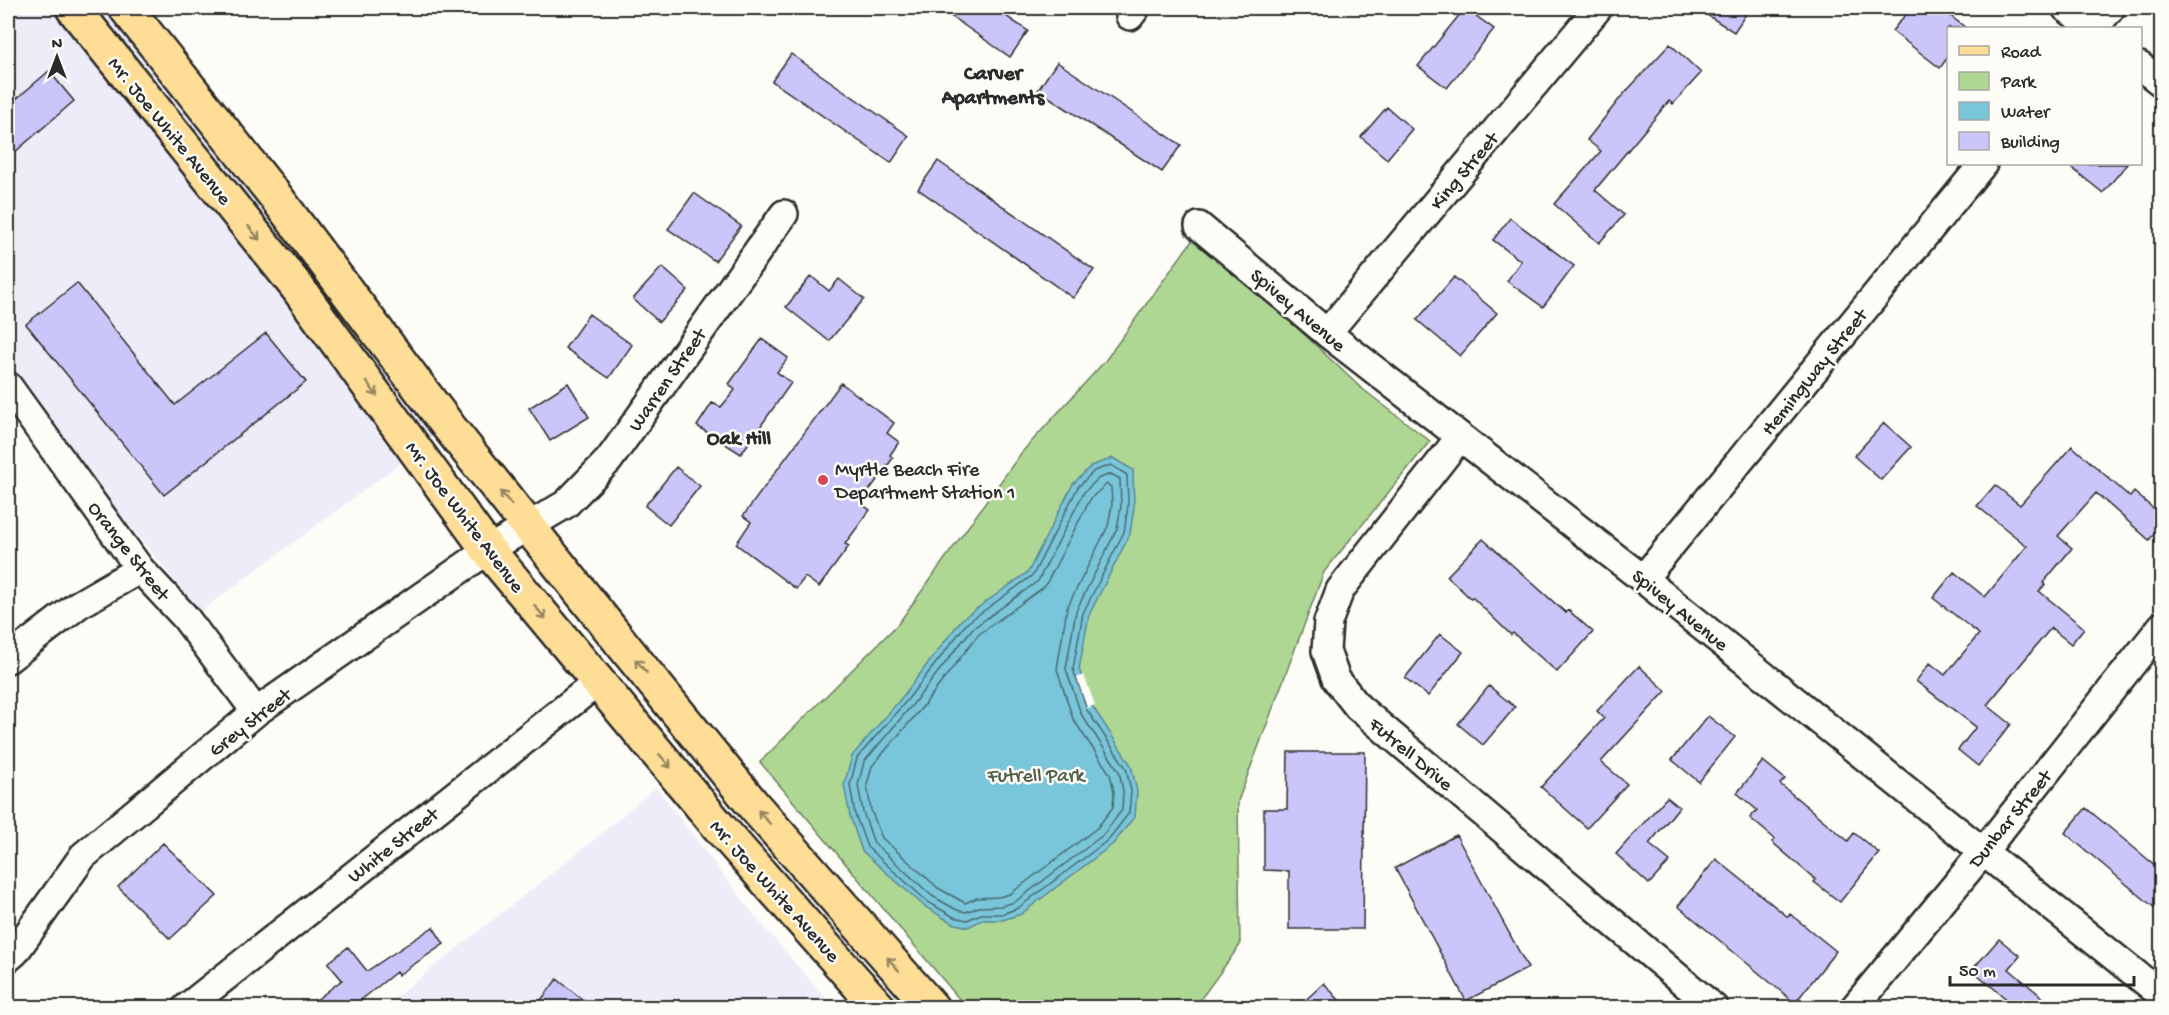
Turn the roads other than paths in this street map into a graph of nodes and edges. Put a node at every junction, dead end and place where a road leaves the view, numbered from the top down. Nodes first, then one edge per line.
1 (73, 8) edge
2 (126, 8) edge
3 (1598, 8) edge
4 (2066, 8) edge
5 (2111, 8) edge
6 (2093, 27) edge
7 (2095, 27) edge
8 (2142, 68) edge
9 (2162, 83) edge
10 (1982, 165) edge
11 (784, 214) dead end
12 (1199, 226) dead end
13 (1327, 333) junction
14 (8, 386) edge
15 (1460, 437) junction
16 (529, 526) junction
17 (488, 550) junction
18 (141, 568) junction
19 (1643, 579) junction
20 (2162, 626) edge
21 (8, 659) edge
22 (598, 682) junction
23 (256, 712) junction
24 (1983, 852) junction
25 (8, 958) edge
26 (2162, 995) edge
27 (186, 1008) edge
28 (879, 1008) edge
29 (932, 1008) edge
30 (1714, 1008) edge
31 (1854, 1008) edge

1 -> 17 main road, Mr. Joe White Avenue
16 -> 2 main road, Mr. Joe White Avenue
3 - 13 street, King Street
4 - 6 street
5 - 7 street
8 - 9 street
10 - 19 street, Hemingway Street
11 - 16 street, Warren Street
12 - 13 street, Spivey Avenue
13 - 15 street, Spivey Avenue
14 - 18 street, Orange Street
15 - 19 street, Spivey Avenue
15 - 30 street, Futrell Drive
16 - 17 street, Grey Street
29 -> 16 main road, Mr. Joe White Avenue
17 -> 22 main road, Mr. Joe White Avenue
17 - 23 street, Grey Street
18 - 21 street
18 - 23 street, Orange Street
19 - 24 street, Spivey Avenue
20 - 24 street, Dunbar Street
22 - 27 street, White Street
22 -> 28 main road, Mr. Joe White Avenue
23 - 25 street, Grey Street
24 - 26 street, Spivey Avenue
24 - 31 street, Dunbar Street

